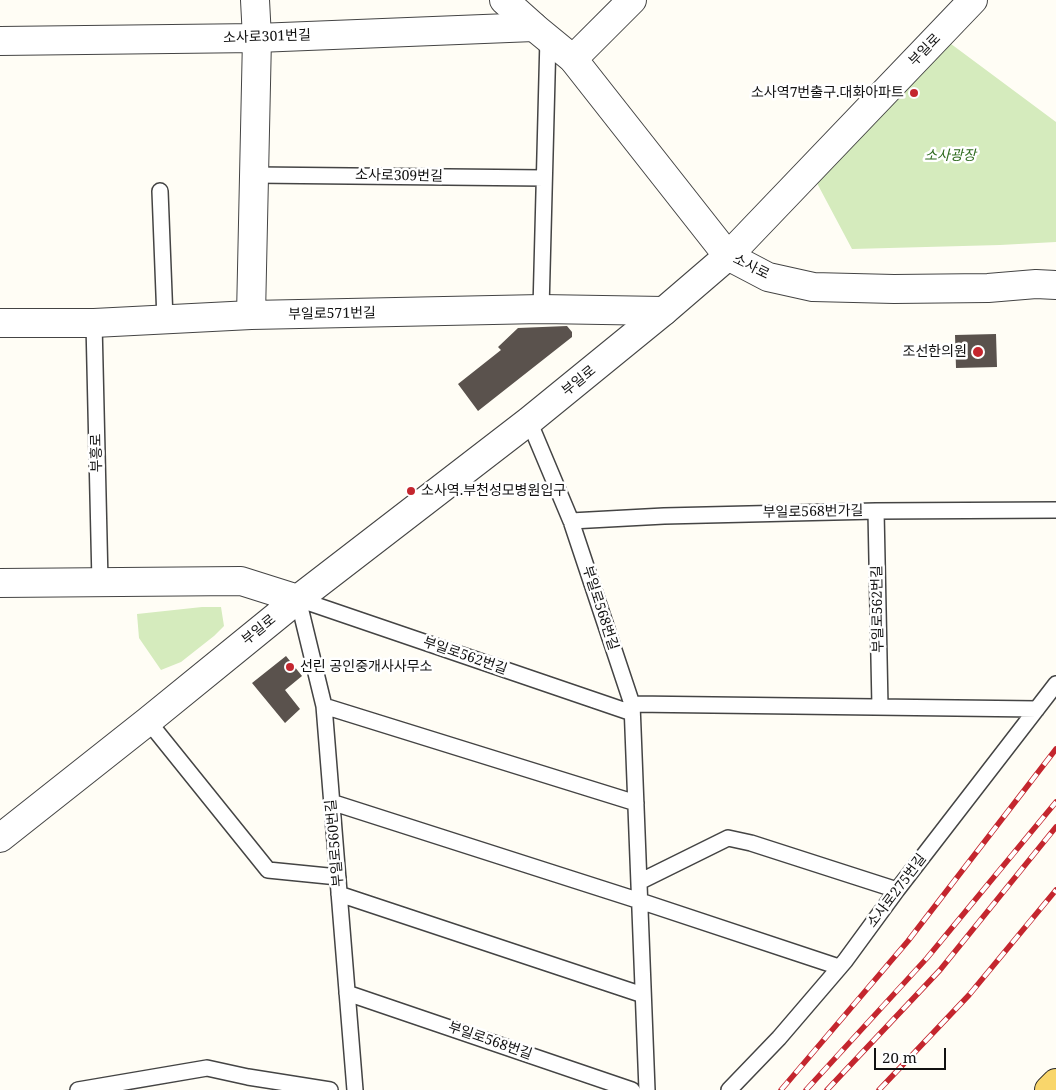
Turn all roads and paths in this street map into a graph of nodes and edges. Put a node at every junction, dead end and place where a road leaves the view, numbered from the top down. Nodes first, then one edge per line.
1 (256, 0) edge
2 (504, 0) edge
3 (632, 0) edge
4 (973, 0) edge
5 (541, 33) junction
6 (257, 38) junction
7 (0, 41) edge
8 (573, 59) junction
9 (254, 175) junction
10 (544, 178) junction
11 (160, 191) dead end
12 (728, 256) junction
13 (1056, 285) edge
14 (541, 309) junction
15 (664, 312) junction
16 (251, 315) junction
17 (165, 320) junction
18 (0, 323) edge
19 (94, 324) junction
20 (529, 421) junction
21 (1056, 510) edge
22 (876, 511) junction
23 (571, 521) junction
24 (100, 582) junction
25 (0, 583) edge
26 (298, 599) junction
27 (1056, 684) edge
28 (324, 706) junction
29 (880, 707) junction
30 (1037, 708) junction
31 (632, 709) junction
32 (148, 721) junction
33 (331, 802) junction
34 (636, 803) junction
35 (0, 838) edge
36 (338, 877) junction
37 (639, 882) junction
38 (897, 890) junction
39 (339, 894) junction
40 (640, 901) junction
41 (839, 967) junction
42 (347, 993) junction
43 (643, 995) junction
44 (78, 1090) edge
45 (330, 1090) edge
46 (355, 1090) edge
47 (632, 1090) edge
48 (647, 1090) edge
49 (730, 1090) edge

1 - 6 street
2 - 5 street, 소사로
3 - 8 street
4 - 12 street, 부일로
5 - 6 street, 소사로301번길
5 - 8 street, 소사로
5 - 10 lane
6 - 7 street, 소사로301번길
6 - 9 street
8 - 12 street, 소사로
9 - 10 lane, 소사로309번길
9 - 16 street
10 - 14 lane
11 - 17 lane
12 - 13 street, 소사로
12 - 15 street, 부일로
14 - 15 street, 부일로571번길
14 - 16 street, 부일로571번길
15 - 20 street, 부일로
16 - 17 street, 부일로571번길
17 - 19 street, 부일로571번길
18 - 19 street, 부일로571번길
19 - 24 lane, 부흥로
20 - 23 lane, 부일로568번길
20 - 26 street, 부일로
21 - 22 lane, 부일로568번가길
22 - 23 lane, 부일로568번가길
22 - 29 lane, 부일로562번길
23 - 31 lane, 부일로568번길
24 - 25 street
24 - 26 street
26 - 28 lane, 부일로560번길
26 - 31 lane, 부일로562번길
26 - 32 street, 부일로
27 - 30 lane, 소사로275번길
28 - 33 lane, 부일로560번길
28 - 34 lane
29 - 30 lane, 부일로562번길
29 - 31 lane, 부일로562번길
30 - 38 lane, 소사로275번길
31 - 34 lane, 부일로568번길
32 - 35 street, 부일로
32 - 36 lane
33 - 36 lane, 부일로560번길
33 - 40 lane
34 - 37 lane, 부일로568번길
36 - 39 lane, 부일로560번길
37 - 38 lane
37 - 40 lane, 부일로568번길
38 - 41 lane, 소사로275번길
39 - 42 lane, 부일로560번길
39 - 43 lane
40 - 41 lane
40 - 43 lane, 부일로568번길
41 - 49 lane, 소사로275번길
42 - 46 lane, 부일로560번길
42 - 47 lane, 부일로568번길
43 - 48 lane, 부일로568번길
44 - 45 lane

